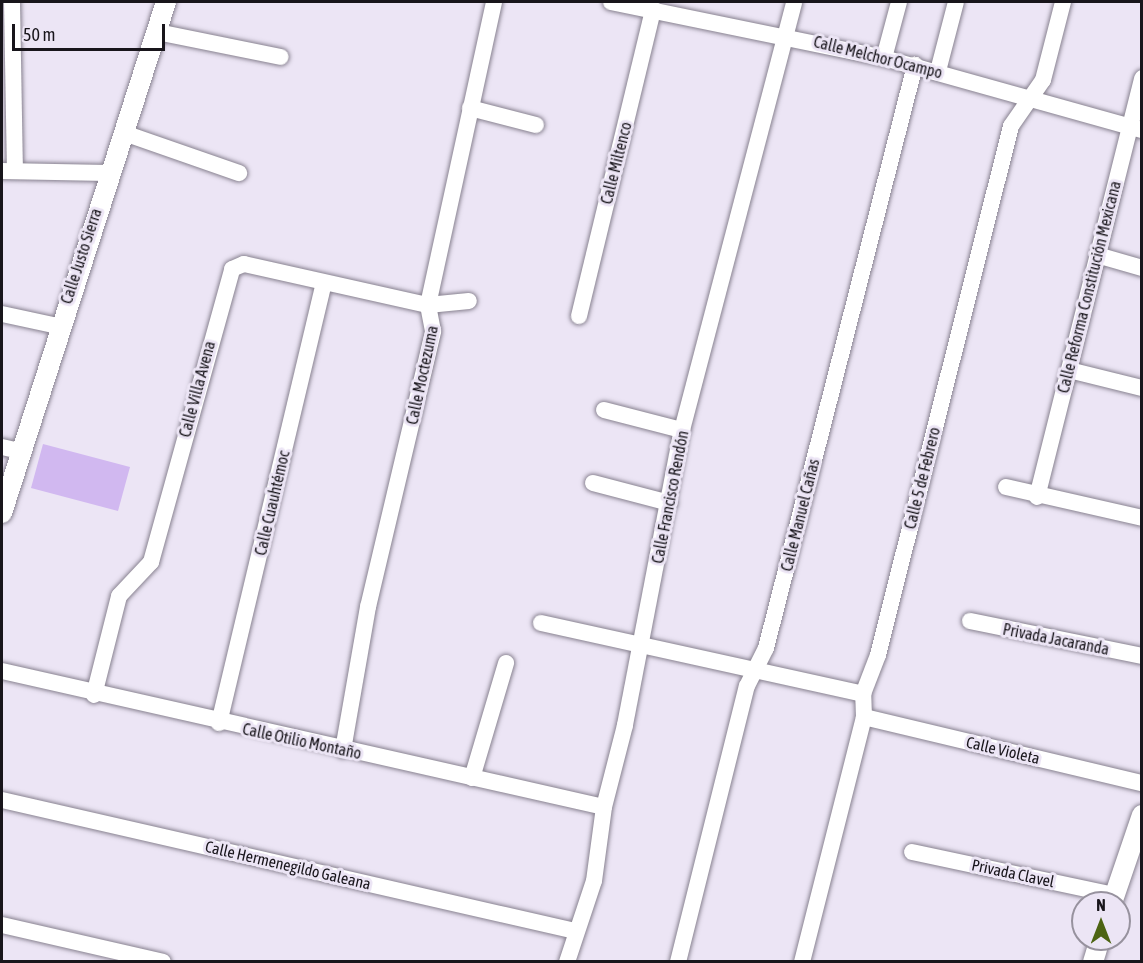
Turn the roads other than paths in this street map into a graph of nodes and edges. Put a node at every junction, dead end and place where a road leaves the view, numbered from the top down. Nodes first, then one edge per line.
1 (12, 2) edge
2 (166, 2) edge
3 (494, 2) edge
4 (610, 2) edge
5 (794, 2) edge
6 (899, 2) edge
7 (956, 2) edge
8 (1063, 2) edge
9 (680, 8) edge
10 (653, 9) junction
11 (157, 32) junction
12 (785, 34) junction
13 (6, 41) edge
14 (281, 57) dead end
15 (884, 58) junction
16 (915, 65) junction
17 (938, 71) junction
18 (1142, 78) edge
19 (1032, 96) junction
20 (470, 108) junction
21 (536, 125) dead end
22 (1134, 128) edge
23 (124, 134) junction
24 (8, 171) edge
25 (108, 172) junction
26 (239, 173) dead end
27 (1097, 255) junction
28 (1142, 268) edge
29 (324, 283) junction
30 (469, 301) dead end
31 (428, 305) junction
32 (2, 314) edge
33 (579, 316) dead end
34 (58, 326) junction
35 (1069, 370) junction
36 (1142, 388) edge
37 (604, 410) dead end
38 (682, 430) junction
39 (11, 449) edge
40 (593, 483) dead end
41 (1006, 488) dead end
42 (1037, 497) junction
43 (669, 503) junction
44 (2, 513) edge
45 (1142, 518) edge
46 (970, 621) dead end
47 (540, 623) dead end
48 (642, 644) junction
49 (1142, 656) edge
50 (506, 663) dead end
51 (755, 666) junction
52 (2, 671) edge
53 (863, 694) junction
54 (94, 695) junction
55 (864, 717) junction
56 (219, 723) junction
57 (343, 750) junction
58 (472, 778) junction
59 (1142, 783) edge
60 (2, 800) edge
61 (604, 807) junction
62 (1142, 815) edge
63 (912, 852) dead end
64 (1080, 891) edge
65 (1117, 891) edge
66 (2, 926) edge
67 (575, 930) junction
68 (96, 946) junction
69 (103, 962) edge
70 (163, 962) edge
71 (567, 962) edge
72 (678, 962) edge
73 (802, 962) edge

1 - 13 street
2 - 11 street, Calle Justo Sierra
3 - 20 street, Calle Moctezuma
4 - 10 street, Calle Melchor Ocampo
5 - 12 street, Calle Francisco Rendón
6 - 15 street
7 - 17 street
8 - 19 street, Calle 5 de Febrero
9 - 10 street, Calle Melchor Ocampo
9 - 12 street, Calle Melchor Ocampo
10 - 33 street, Calle Miltenco
11 - 14 street
11 - 23 street, Calle Justo Sierra
12 - 15 street, Calle Melchor Ocampo
12 - 38 street, Calle Francisco Rendón
13 - 24 street
15 - 16 street, Calle Melchor Ocampo
16 - 17 street, Calle Melchor Ocampo
16 - 51 street, Calle Manuel Cañas
17 - 19 street, Calle Melchor Ocampo
18 - 22 street, Calle Reforma Constitución Mexicana
19 - 22 street, Calle Melchor Ocampo
19 - 53 street, Calle 5 de Febrero
20 - 21 street
20 - 31 street, Calle Moctezuma
22 - 27 street, Calle Reforma Constitución Mexicana
23 - 25 street, Calle Justo Sierra
23 - 26 street
24 - 25 street
25 - 34 street, Calle Justo Sierra
27 - 28 street
27 - 35 street, Calle Reforma Constitución Mexicana
29 - 31 street, Calle Villa Avena
29 - 54 street, Calle Villa Avena
29 - 56 street, Calle Cuauhtémoc
30 - 31 street, Calle Villa Avena
31 - 57 street, Calle Moctezuma
32 - 34 street
34 - 39 street, Calle Justo Sierra
35 - 36 street
35 - 42 street, Calle Reforma Constitución Mexicana
37 - 38 street
38 - 43 street, Calle Francisco Rendón
39 - 44 street, Calle Justo Sierra
40 - 43 street
41 - 42 street
42 - 45 street
43 - 48 street, Calle Francisco Rendón
46 - 49 street, Privada Jacaranda
47 - 48 street
48 - 51 street
48 - 61 street, Calle Francisco Rendón
50 - 58 street
51 - 53 street
51 - 72 street, Calle Manuel Cañas
52 - 54 street, Calle Otilio Montaño
53 - 55 street, Calle 5 de Febrero
54 - 56 street, Calle Otilio Montaño
55 - 59 street, Calle Violeta
55 - 73 street, Calle 5 de Febrero
56 - 57 street, Calle Otilio Montaño
57 - 58 street, Calle Otilio Montaño
58 - 61 street, Calle Otilio Montaño
60 - 67 street, Calle Hermenegildo Galeana
61 - 67 street, Calle Francisco Rendón
62 - 65 street
63 - 64 street, Privada Clavel
66 - 68 street
67 - 71 street, Calle Francisco Rendón
68 - 69 street
68 - 70 street

